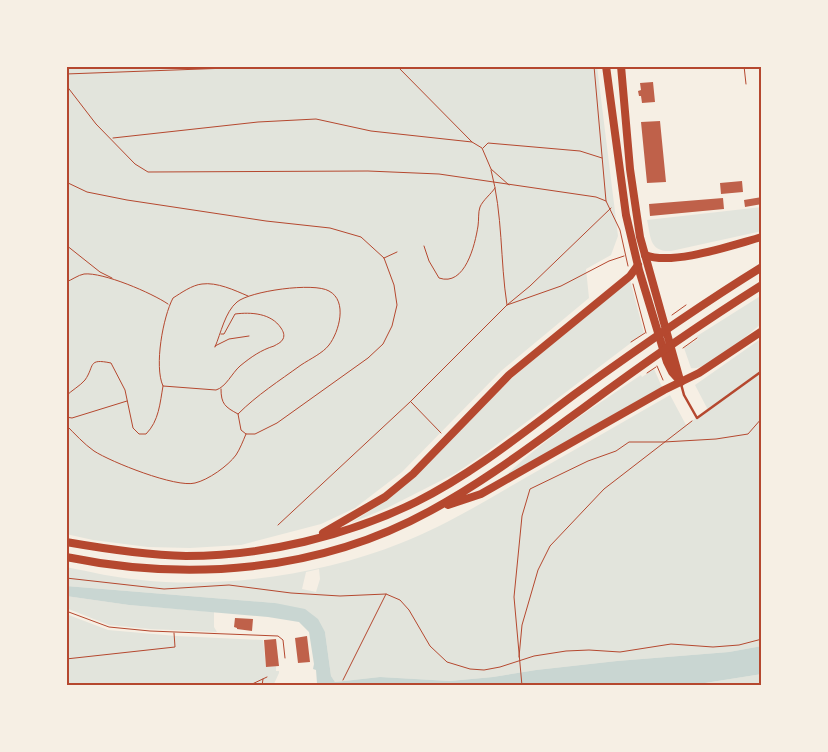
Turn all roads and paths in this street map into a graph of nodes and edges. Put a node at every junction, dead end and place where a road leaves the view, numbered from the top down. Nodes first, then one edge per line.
1 (283, 66) edge
2 (397, 66) edge
3 (594, 66) edge
4 (606, 66) edge
5 (621, 66) edge
6 (744, 66) edge
7 (66, 74) edge
8 (746, 84) dead end
9 (66, 85) edge
10 (112, 138) junction
11 (472, 142) junction
12 (482, 148) junction
13 (603, 158) junction
14 (491, 169) junction
15 (494, 181) junction
16 (66, 182) edge
17 (510, 185) junction
18 (495, 188) junction
19 (606, 202) junction
20 (611, 208) junction
21 (762, 237) edge
22 (66, 245) edge
23 (424, 246) dead end
24 (397, 252) dead end
25 (645, 254) junction
26 (625, 256) junction
27 (384, 258) junction
28 (638, 265) junction
29 (762, 267) edge
30 (630, 276) junction
31 (115, 280) junction
32 (66, 282) edge
33 (762, 285) edge
34 (248, 296) junction
35 (170, 304) junction
36 (507, 305) junction
37 (686, 305) dead end
38 (672, 315) dead end
39 (762, 331) edge
40 (646, 333) dead end
41 (220, 334) junction
42 (249, 336) dead end
43 (697, 338) dead end
44 (631, 342) dead end
45 (683, 348) dead end
46 (657, 366) dead end
47 (762, 371) edge
48 (642, 376) dead end
49 (681, 382) junction
50 (163, 386) junction
51 (220, 389) junction
52 (66, 396) edge
53 (127, 401) junction
54 (410, 402) junction
55 (238, 414) junction
56 (66, 417) edge
57 (697, 418) junction
58 (762, 418) edge
59 (66, 425) edge
60 (246, 434) junction
61 (446, 439) junction
62 (664, 442) junction
63 (429, 512) junction
64 (278, 525) dead end
65 (312, 539) junction
66 (66, 542) edge
67 (66, 557) edge
68 (66, 578) edge
69 (386, 594) junction
70 (66, 610) edge
71 (174, 633) junction
72 (762, 640) edge
73 (285, 658) dead end
74 (66, 659) edge
75 (519, 660) junction
76 (267, 677) dead end
77 (263, 678) junction
78 (343, 680) dead end
79 (762, 685) edge
80 (248, 686) edge
81 (262, 686) edge
82 (522, 686) edge
83 (757, 686) edge

1 - 7 path
2 - 11 path
3 - 13 path
4 - 28 main road
5 - 25 main road
6 - 8 path
9 - 10 path
10 - 11 path
10 - 15 path
11 - 12 path
12 - 13 path
12 - 14 path
13 - 19 path
14 - 15 path
14 - 17 path
15 - 17 path
15 - 18 path
16 - 27 path
17 - 19 path
18 - 23 path
18 - 36 path
19 - 20 path
20 - 26 path
20 - 36 path
21 - 25 main road
22 - 31 path
24 - 27 path
25 - 49 main road
26 - 30 path
26 - 36 path
27 - 60 path
28 - 30 main road
28 - 49 main road
29 - 65 main road
30 - 61 main road
31 - 32 path
31 - 35 path
33 - 63 main road
34 - 35 path
34 - 41 path
34 - 55 path
35 - 50 path
36 - 54 path
37 - 38 path
39 - 49 main road
40 - 44 path
41 - 42 path
41 - 51 path
43 - 45 path
46 - 48 path
47 - 57 lane
49 - 57 lane
49 - 63 main road
50 - 51 path
50 - 53 path
51 - 55 path
52 - 53 path
53 - 56 path
54 - 61 path
54 - 64 path
55 - 60 path
57 - 62 path
58 - 62 path
59 - 60 path
61 - 65 main road
62 - 75 path
62 - 75 path
63 - 67 main road
65 - 66 main road
68 - 69 path
69 - 75 path
69 - 78 path
70 - 71 path
71 - 73 path
71 - 74 path
72 - 75 path
75 - 82 path
76 - 77 path
77 - 80 path
77 - 81 path
79 - 83 path

